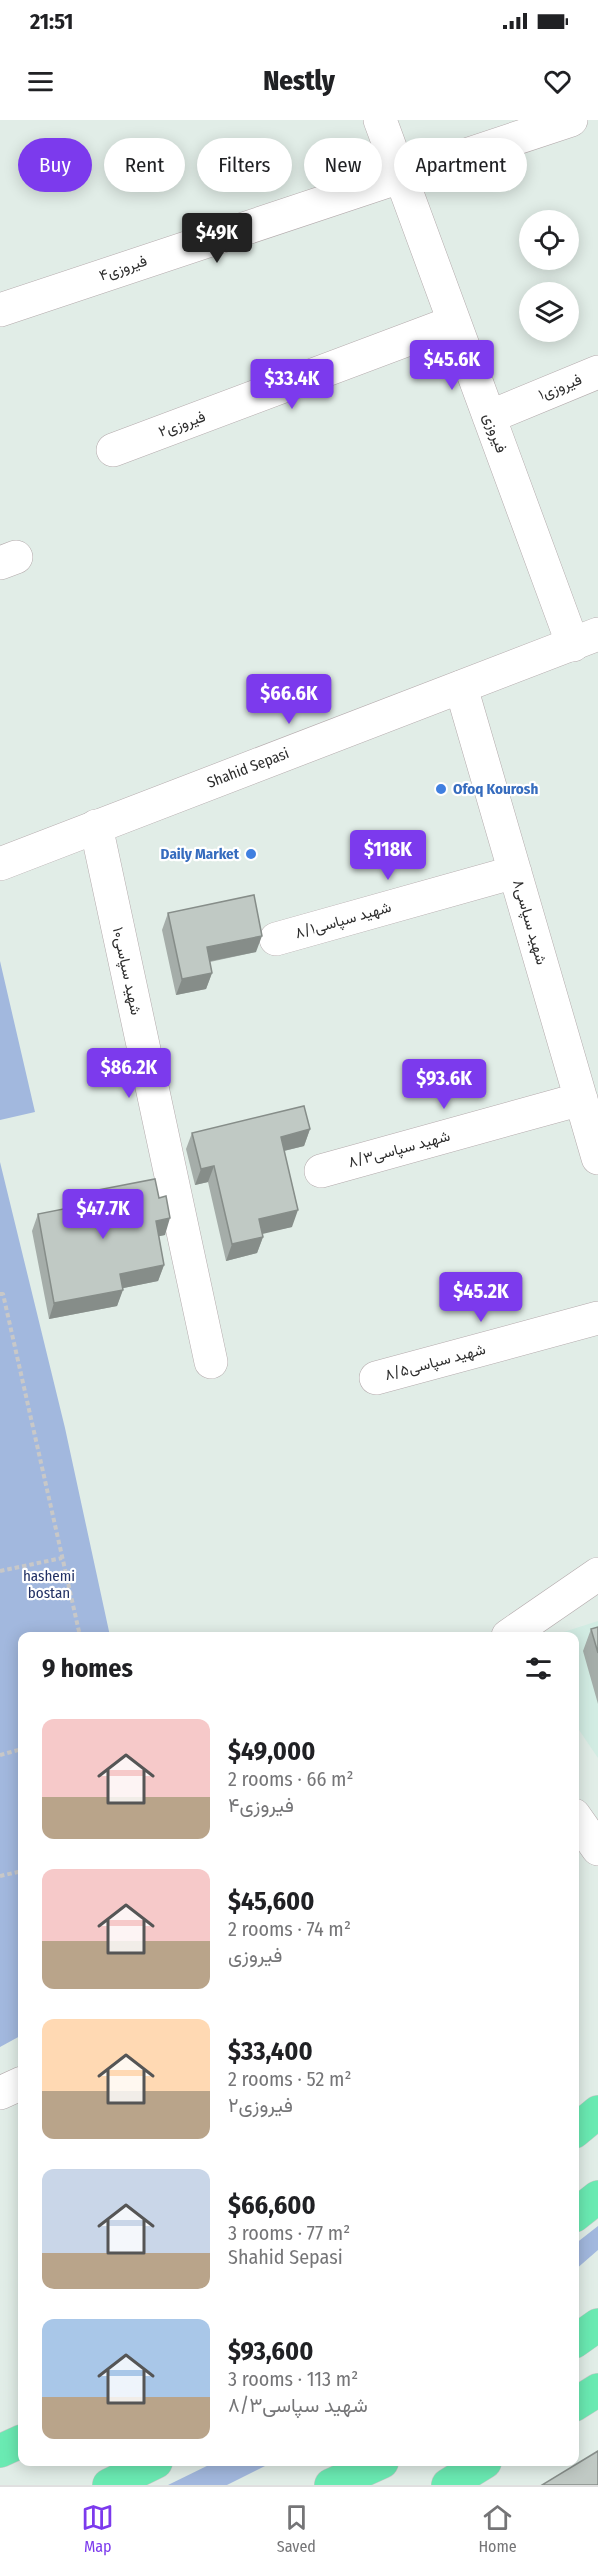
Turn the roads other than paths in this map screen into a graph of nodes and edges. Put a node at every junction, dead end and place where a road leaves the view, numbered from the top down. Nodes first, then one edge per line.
1 (380, 120) edge
2 (571, 120) edge
3 (516, 138) edge
4 (394, 159) edge
5 (394, 178) edge
6 (406, 192) edge
7 (9, 307) edge
8 (454, 322) junction
9 (598, 372) edge
10 (489, 417) junction
11 (112, 450) dead end
12 (585, 639) edge
13 (461, 687) junction
14 (96, 826) junction
15 (0, 864) edge
16 (515, 872) junction
17 (276, 939) dead end
18 (581, 1099) junction
19 (598, 1158) edge
20 (321, 1170) dead end
21 (598, 1318) edge
22 (211, 1362) dead end
23 (376, 1378) dead end
24 (598, 1574) edge
25 (514, 1632) edge
26 (579, 1822) edge
27 (598, 1849) edge
28 (18, 2085) edge
29 (0, 2094) edge
30 (598, 2112) edge
31 (579, 2128) edge
32 (598, 2197) edge
33 (579, 2212) edge
34 (598, 2325) edge
35 (579, 2338) edge
36 (598, 2390) edge
37 (579, 2402) edge
38 (18, 2443) edge
39 (0, 2451) edge
40 (148, 2466) edge
41 (373, 2466) edge
42 (479, 2466) edge
43 (109, 2485) edge
44 (331, 2485) edge
45 (448, 2485) edge

1 - 4 street, فیروزی
2 - 3 street, ۴فیروزی
5 - 7 street, ۴فیروزی
6 - 8 street, فیروزی
8 - 10 street, فیروزی
8 - 11 street, فیروزی۲
9 - 10 street, فیروزی۱
10 - 12 street, فیروزی
12 - 13 street, Shahid Sepasi
13 - 14 street, Shahid Sepasi
13 - 16 street, شهید سپاسی۸
14 - 15 street, Shahid Sepasi
14 - 22 street, شهید سپاسی۱۰
16 - 17 street, شهید سپاسی۸/۱
16 - 18 street, شهید سپاسی۸
18 - 19 street, شهید سپاسی۸
18 - 20 street, شهید سپاسی۸/۳
21 - 23 street, شهید سپاسی۸/۵
24 - 25 street
26 - 27 street
28 - 29 street
30 - 31 highway
32 - 33 highway
34 - 35 highway
36 - 37 highway
38 - 39 highway
40 - 43 highway
41 - 44 highway
42 - 45 highway

